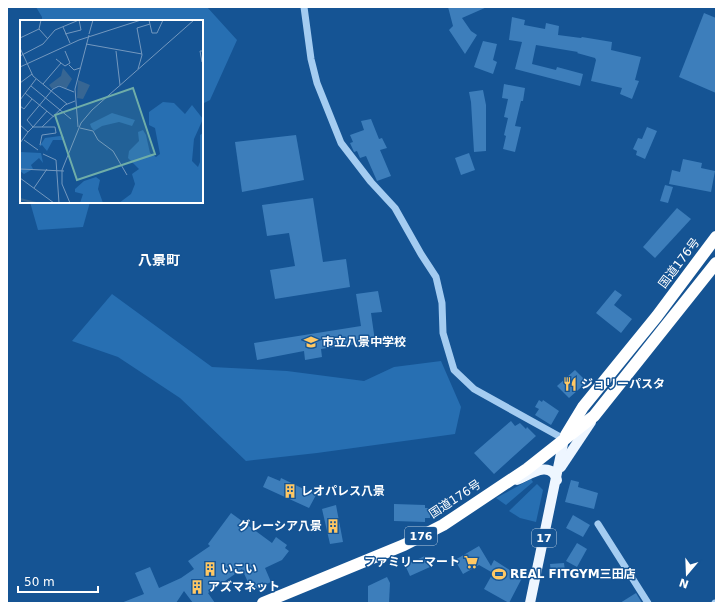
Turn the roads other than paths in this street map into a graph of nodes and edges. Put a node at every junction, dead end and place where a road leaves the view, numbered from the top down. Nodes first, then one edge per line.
1 (304, 7) edge
2 (716, 237) edge
3 (716, 263) edge
4 (594, 416) junction
5 (564, 439) junction
6 (557, 477) junction
7 (492, 492) junction
8 (598, 524) dead end
9 (263, 603) edge
10 (530, 603) edge
11 (648, 603) edge

1 - 5 street
2 - 5 highway, 国道176号 / 176
3 - 4 highway, 国道176号 / 176
4 - 5 highway, 国道176号 / 176
4 - 6 main road, 17
5 - 6 main road, 17
5 - 7 highway, 国道176号 / 176
6 - 7 main road
6 - 10 main road, 17
7 - 9 highway, 国道176号 / 176
8 - 11 street

